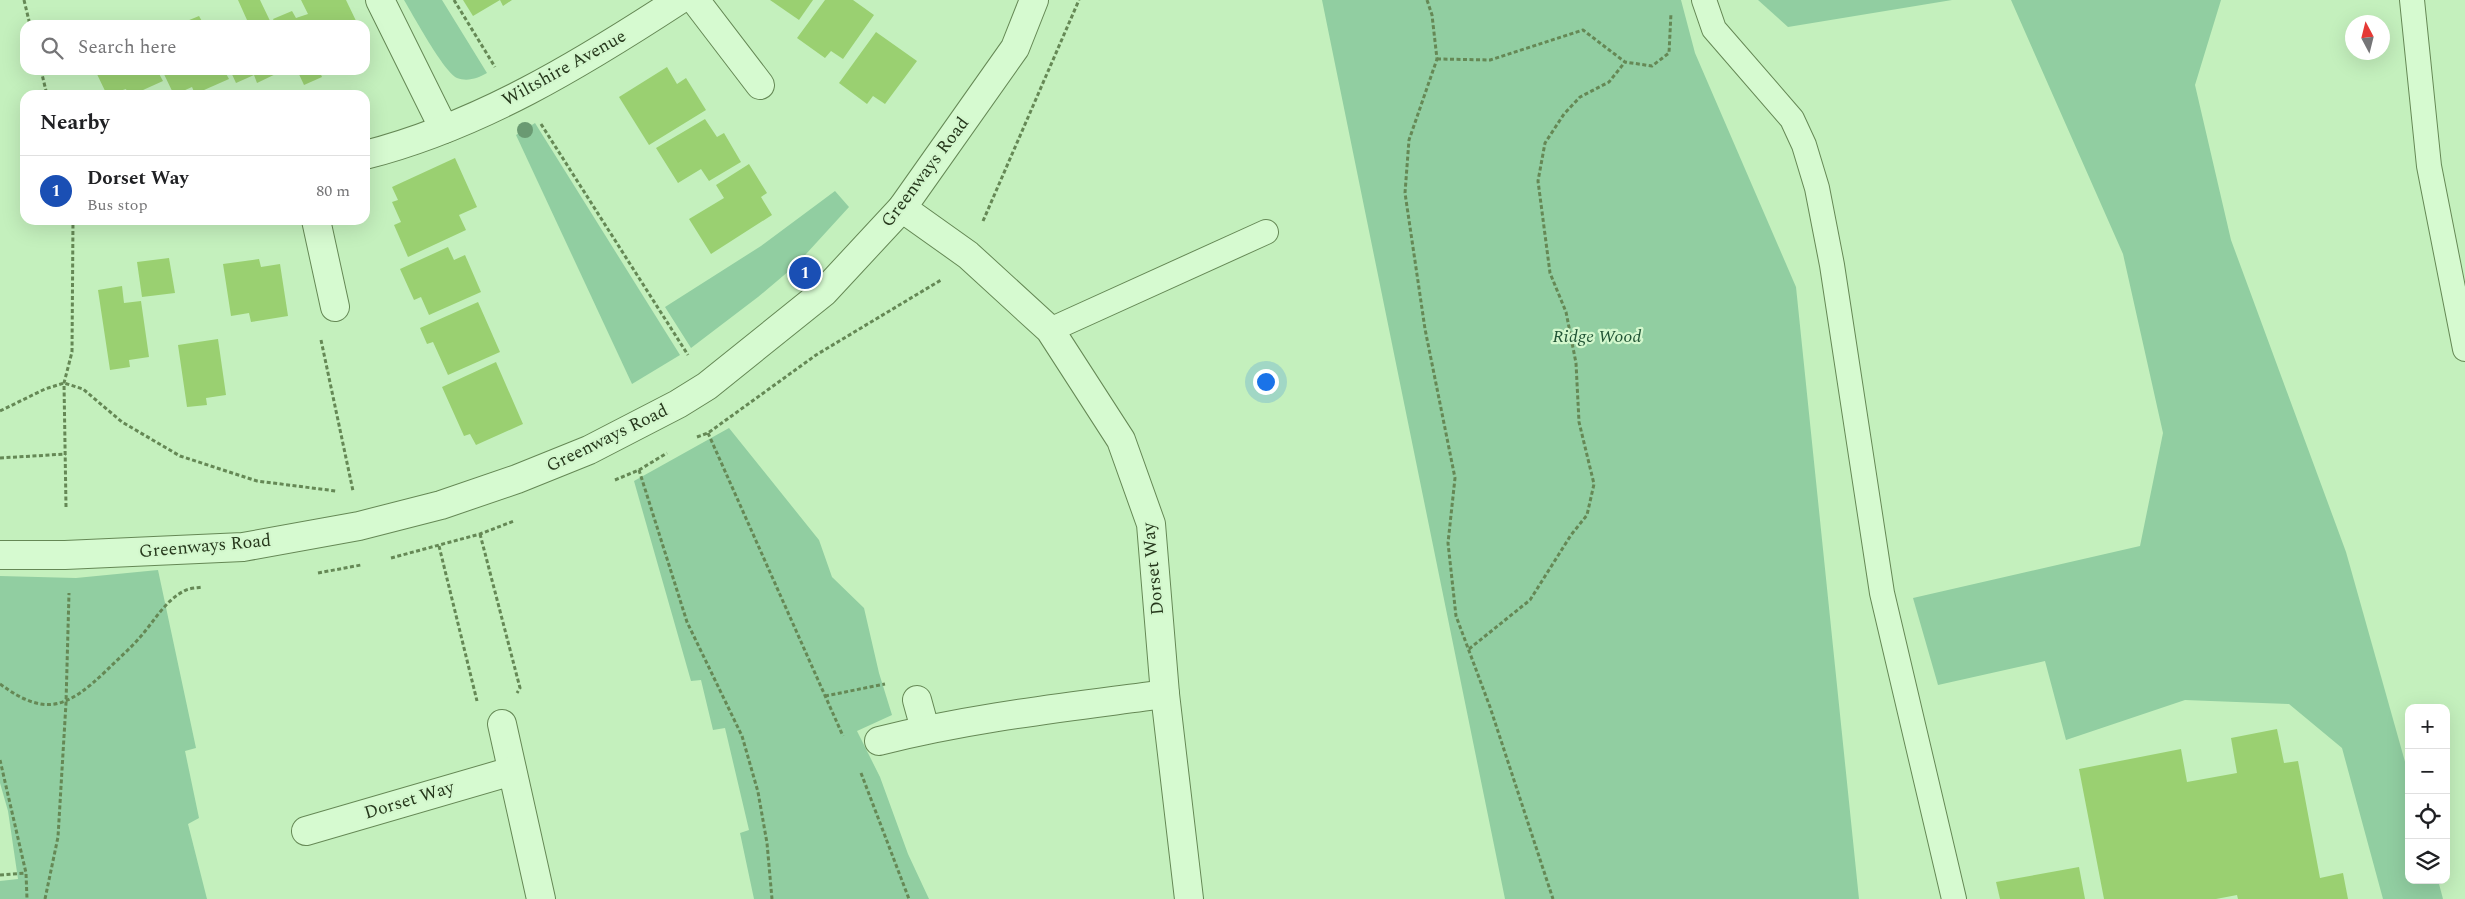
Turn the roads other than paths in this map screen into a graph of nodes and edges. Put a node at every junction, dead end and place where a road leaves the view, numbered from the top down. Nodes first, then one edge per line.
1 (380, 0) edge
2 (679, 0) edge
3 (695, 0) edge
4 (1034, 0) edge
5 (1704, 0) edge
6 (2412, 0) edge
7 (760, 85) dead end
8 (444, 129) junction
9 (370, 154) edge
10 (902, 208) junction
11 (317, 225) edge
12 (1266, 232) dead end
13 (335, 307) road end
14 (1050, 330) junction
15 (2465, 348) edge
16 (0, 555) edge
17 (1165, 694) junction
18 (917, 700) road end
19 (502, 724) road end
20 (925, 730) junction
21 (879, 741) dead end
22 (512, 771) junction
23 (306, 831) dead end
24 (541, 899) edge
25 (1189, 899) edge
26 (1954, 899) edge

1 - 8 street
2 - 8 street, Wiltshire Avenue
3 - 7 street
4 - 10 street, Greenways Road
5 - 26 lane
6 - 15 lane
8 - 9 street, Wiltshire Avenue
10 - 14 street, Dorset Way
10 - 16 street, Greenways Road
11 - 13 street
12 - 14 lane
14 - 17 street, Dorset Way
17 - 20 street
17 - 25 street, Dorset Way
18 - 20 street
19 - 22 street
20 - 21 street
22 - 23 street, Dorset Way
22 - 24 street

